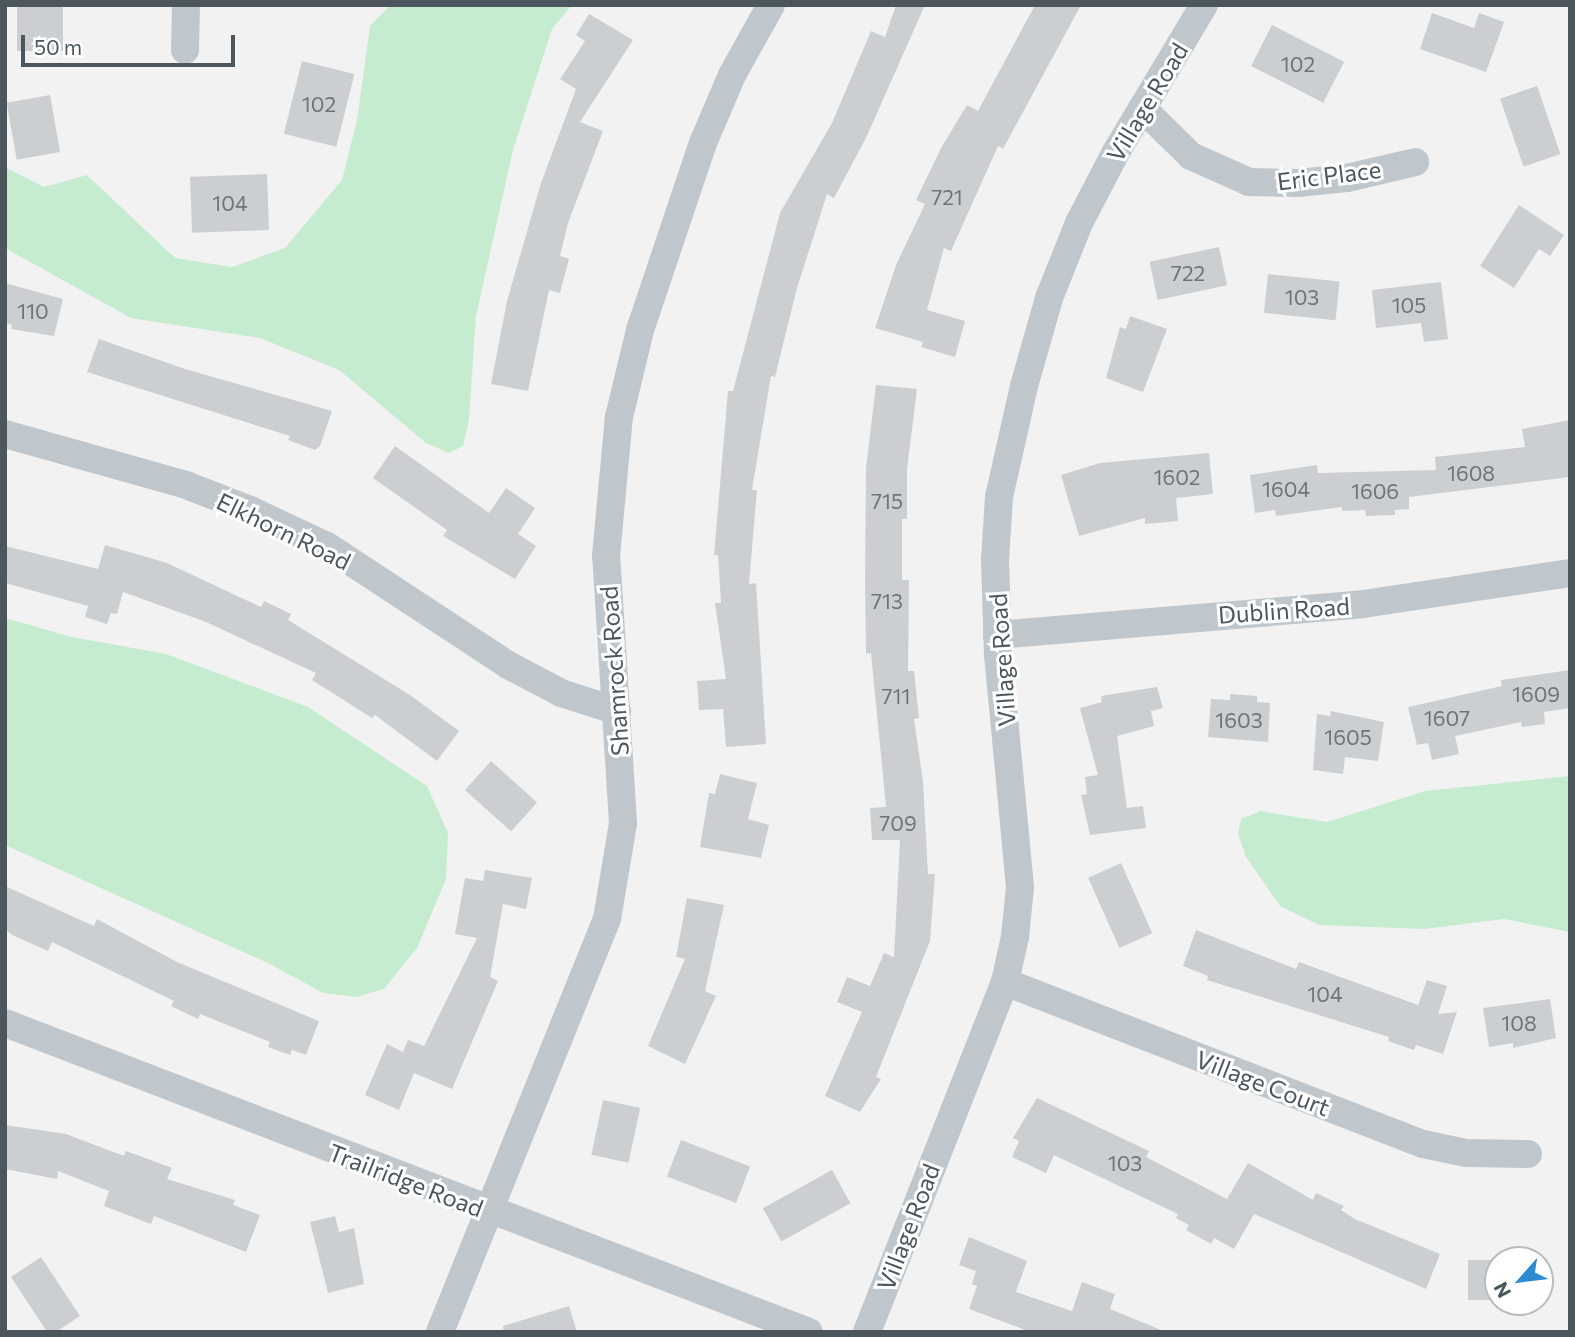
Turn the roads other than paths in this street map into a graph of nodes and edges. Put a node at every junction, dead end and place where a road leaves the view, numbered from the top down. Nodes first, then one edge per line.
1 (186, 5) edge
2 (771, 5) edge
3 (1205, 5) edge
4 (185, 50) dead end
5 (1142, 108) junction
6 (1415, 162) dead end
7 (5, 434) edge
8 (1570, 573) edge
9 (997, 635) junction
10 (617, 711) junction
11 (1005, 982) junction
12 (5, 1024) edge
13 (1528, 1154) dead end
14 (488, 1210) junction
15 (440, 1332) edge
16 (809, 1332) edge
17 (867, 1332) edge

1 - 4 street
2 - 10 street, Shamrock Road
3 - 5 street, Village Road
5 - 6 street, Eric Place
5 - 9 street, Village Road
7 - 10 street, Elkhorn Road
8 - 9 street, Dublin Road
9 - 11 street, Village Road
10 - 14 street, Shamrock Road
11 - 13 street, Village Court
11 - 17 street, Village Road
12 - 14 street, Trailridge Road
14 - 15 street, Shamrock Road
14 - 16 street, Trailridge Road

